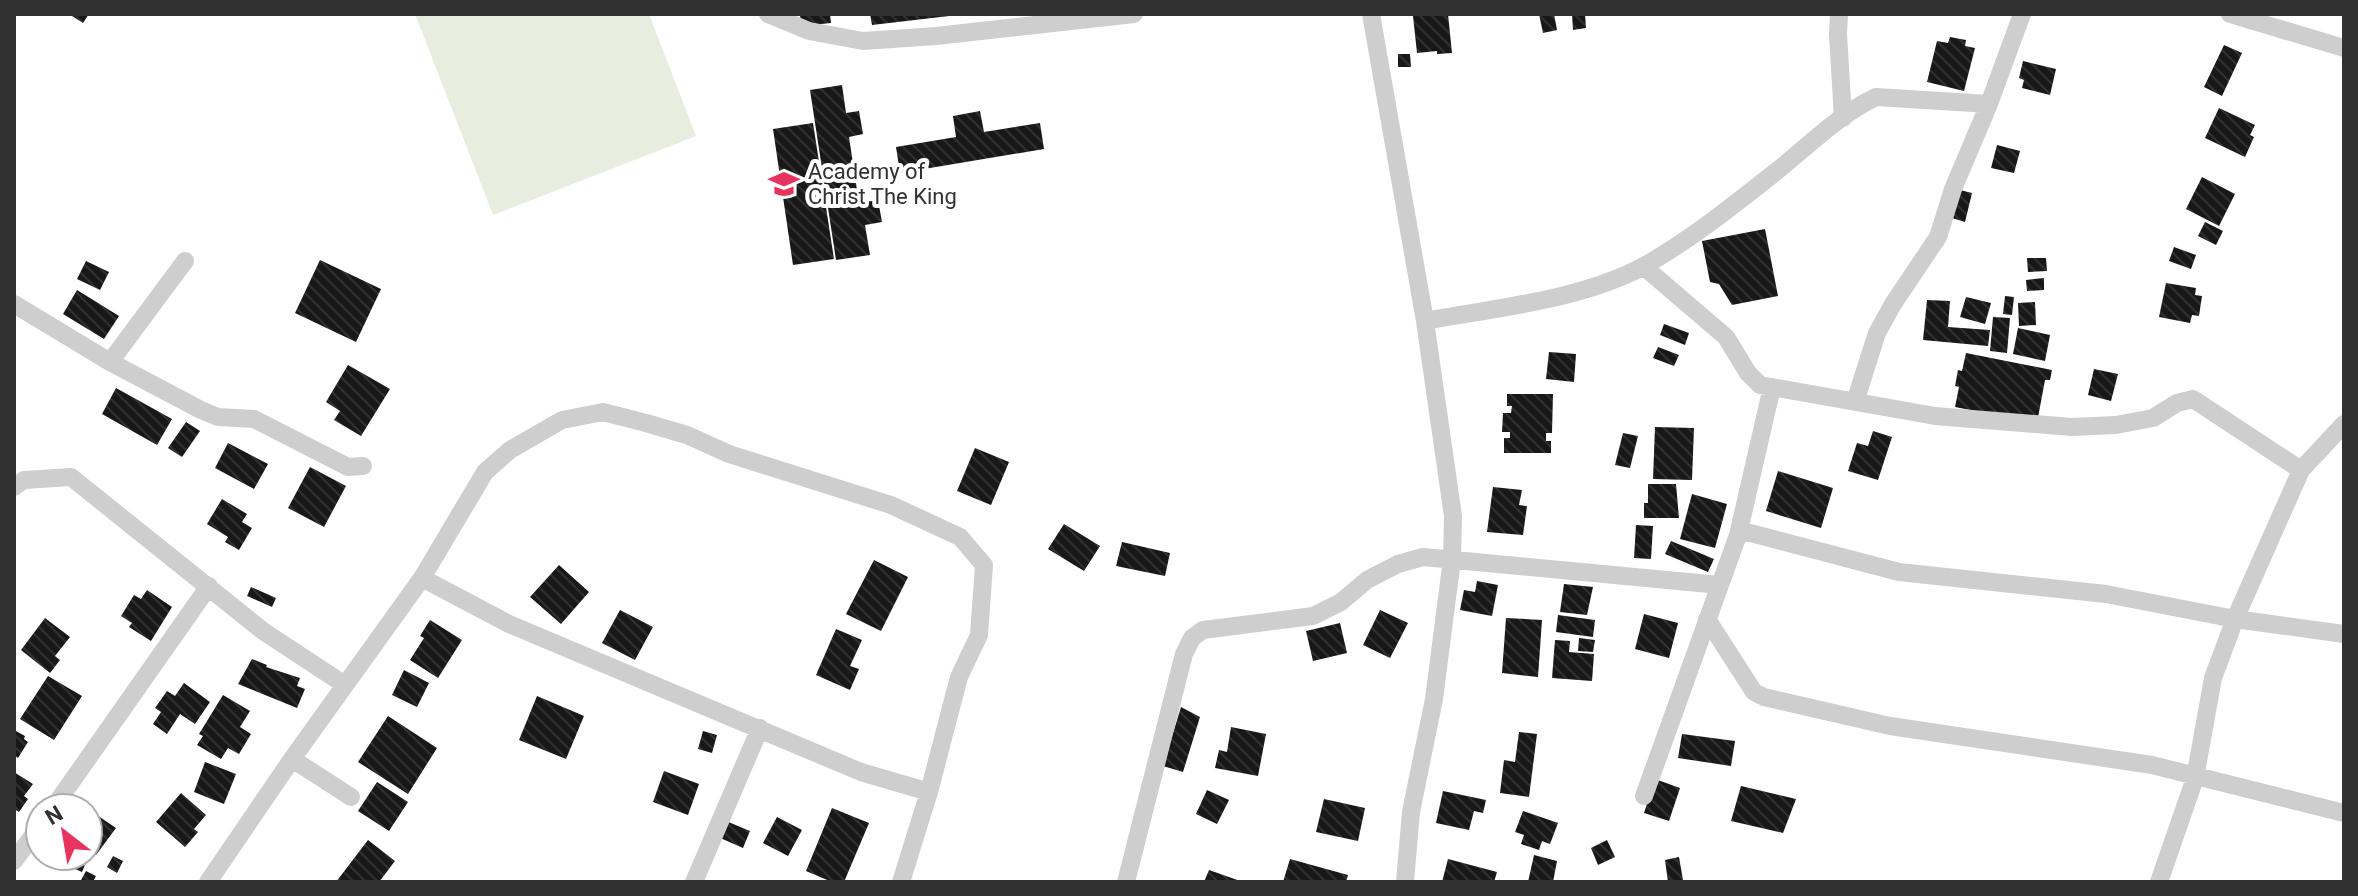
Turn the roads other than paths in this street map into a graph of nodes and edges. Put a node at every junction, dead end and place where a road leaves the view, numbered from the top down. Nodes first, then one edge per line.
1 (768, 14) edge
2 (1134, 14) edge
3 (1371, 14) edge
4 (1839, 14) edge
5 (2022, 14) edge
6 (2230, 14) edge
7 (2344, 48) edge
8 (1989, 104) junction
9 (1843, 118) junction
10 (185, 261) dead end
11 (1643, 266) junction
12 (14, 304) edge
13 (1425, 321) junction
14 (110, 362) junction
15 (1772, 387) junction
16 (1855, 402) junction
17 (2344, 424) edge
18 (363, 466) dead end
19 (2301, 470) junction
20 (14, 487) edge
21 (1739, 530) junction
22 (1452, 559) junction
23 (422, 578) junction
24 (1720, 585) junction
25 (209, 586) junction
26 (1707, 619) junction
27 (2235, 619) junction
28 (2344, 634) edge
29 (345, 685) junction
30 (760, 728) junction
31 (292, 759) junction
32 (2195, 778) junction
33 (64, 792) edge
34 (929, 792) junction
35 (1644, 796) dead end
36 (351, 797) dead end
37 (2344, 813) edge
38 (208, 882) edge
39 (694, 882) edge
40 (901, 882) edge
41 (1126, 882) edge
42 (1405, 882) edge
43 (2159, 882) edge

1 - 2 street
3 - 13 street
4 - 9 street
5 - 8 street
6 - 7 street
8 - 9 street
8 - 16 street
9 - 11 street
10 - 14 street
11 - 13 street
11 - 15 street
12 - 14 street
13 - 22 street
14 - 18 street
15 - 16 street
15 - 21 street
16 - 19 street
17 - 19 street
19 - 27 street
20 - 25 street
21 - 24 street
21 - 27 street
22 - 24 street
22 - 41 street
22 - 42 street
23 - 29 street
23 - 30 street
23 - 34 street
24 - 26 street
25 - 29 street
25 - 33 street
26 - 32 street
26 - 35 street
27 - 28 street
27 - 32 street
29 - 31 street
30 - 34 street
30 - 39 street
31 - 36 street
31 - 38 street
32 - 37 street
32 - 43 street
34 - 40 street

